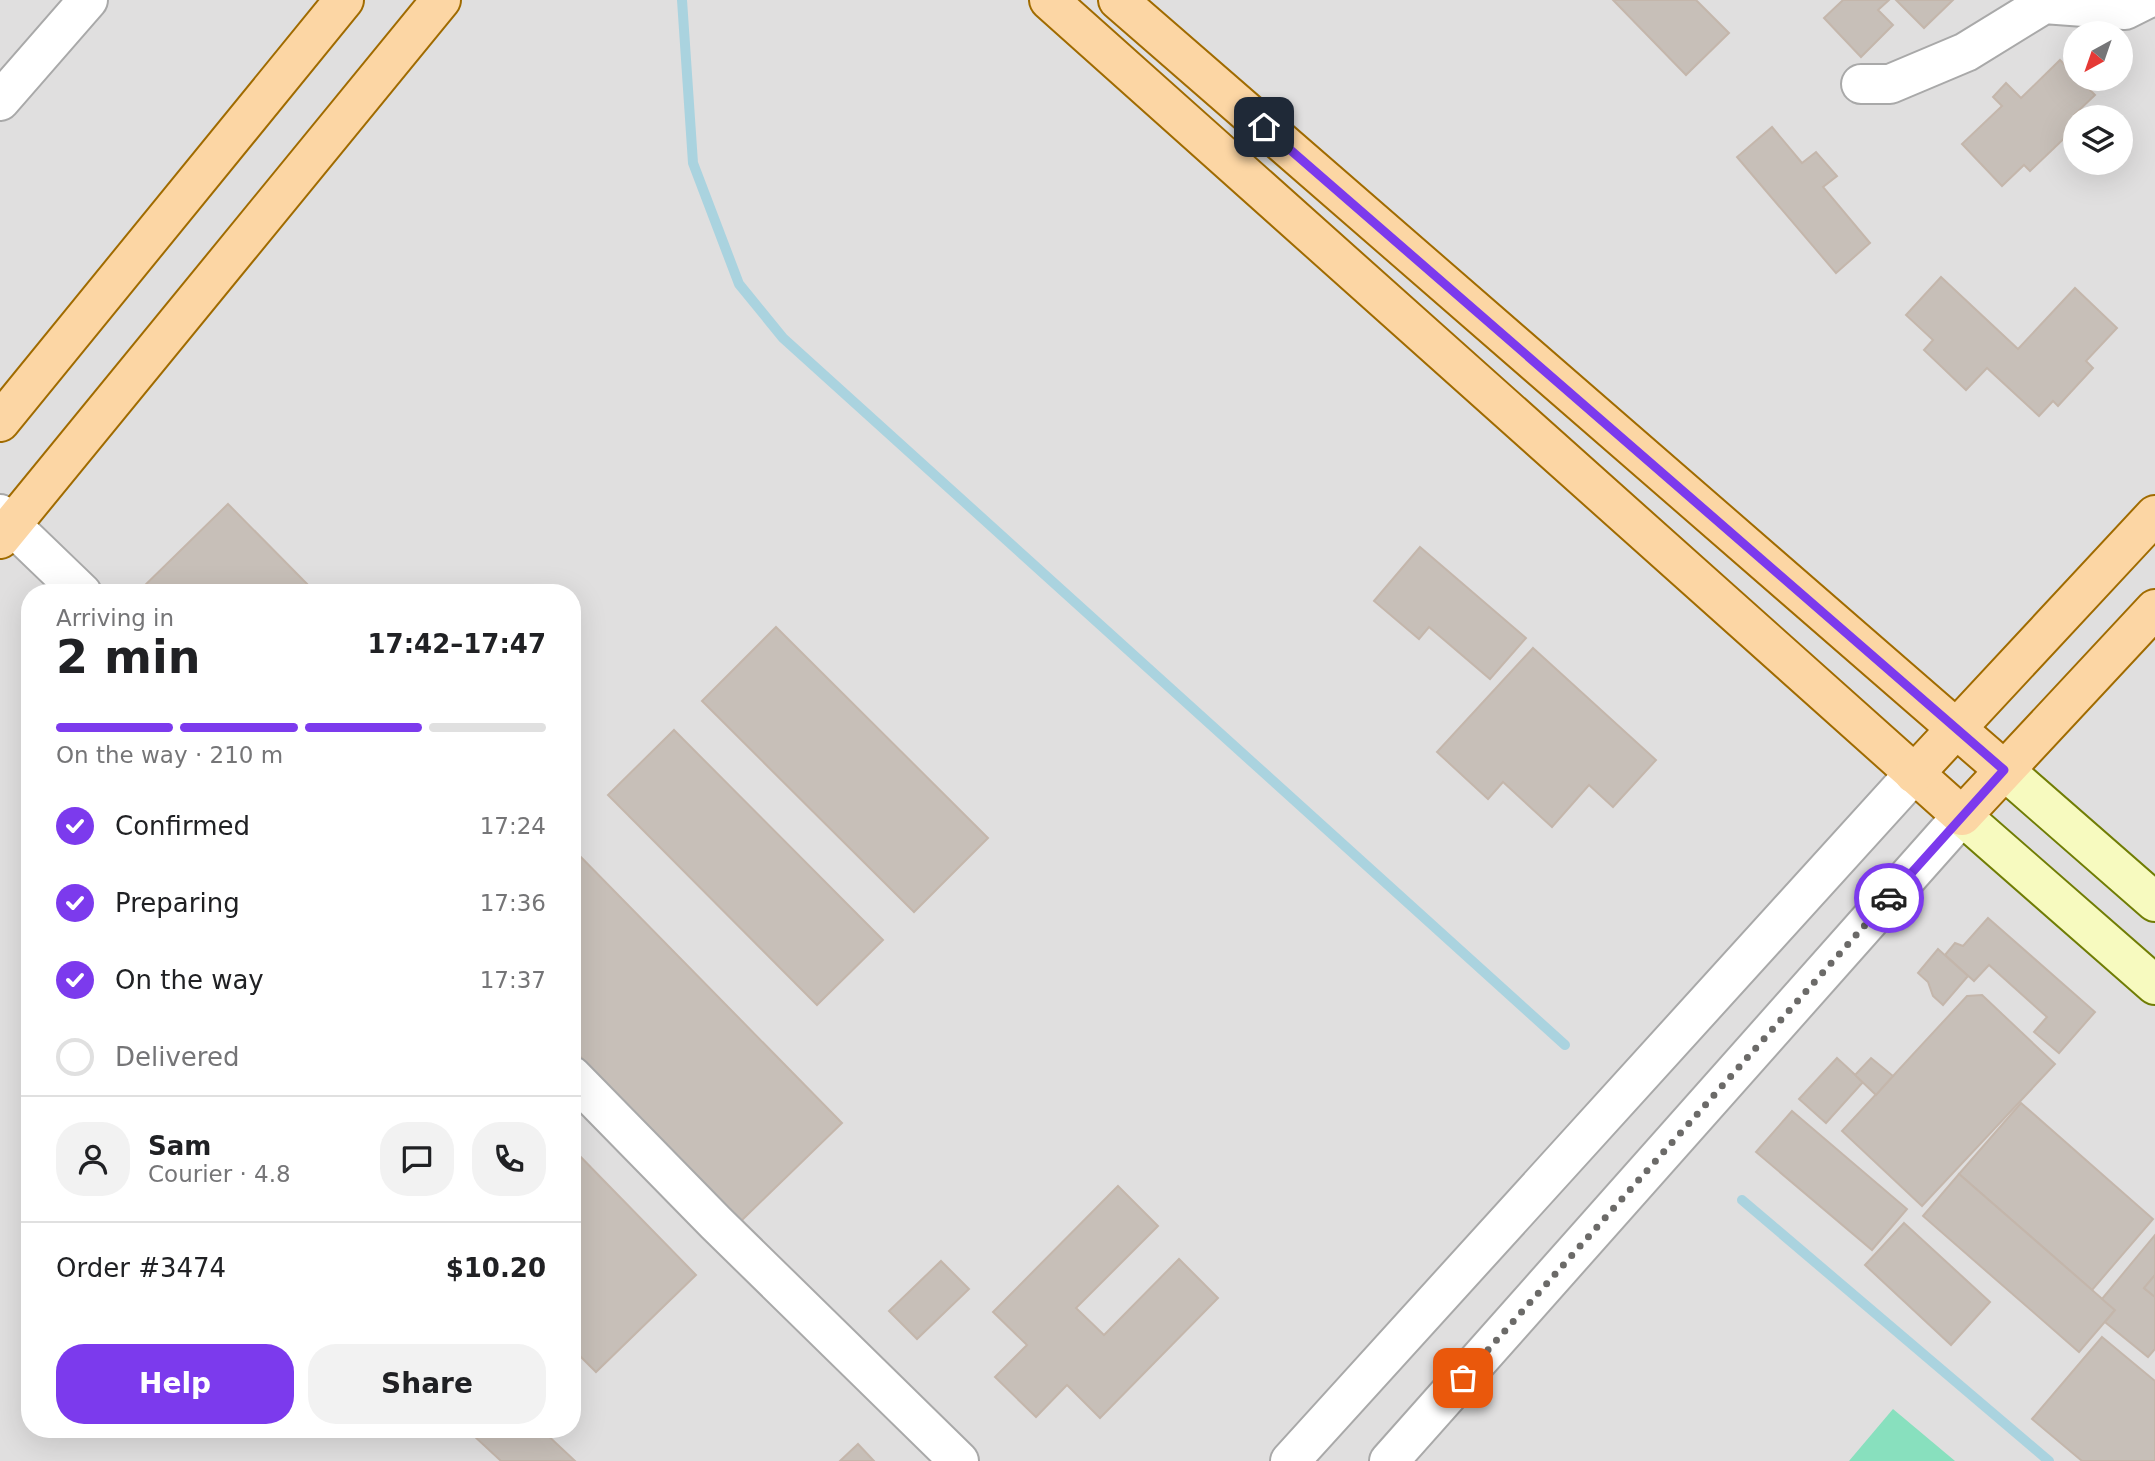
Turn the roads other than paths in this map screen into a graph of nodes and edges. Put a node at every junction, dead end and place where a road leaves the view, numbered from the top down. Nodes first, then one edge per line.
1 (88, 0) edge
2 (344, 0) edge
3 (441, 0) edge
4 (1049, 0) edge
5 (1118, 0) edge
6 (2145, 0) edge
7 (1861, 84) dead end
8 (0, 101) edge
9 (0, 422) edge
10 (2155, 515) edge
11 (4, 526) edge
12 (72, 584) edge
13 (2155, 609) edge
14 (1955, 728) junction
15 (2004, 770) junction
16 (1914, 774) junction
17 (1962, 816) junction
18 (2155, 902) edge
19 (2155, 985) edge
20 (581, 1085) edge
21 (959, 1461) edge
22 (1290, 1461) edge
23 (1389, 1461) edge

1 - 8 street
2 - 9 main road
3 - 11 main road
4 - 16 main road
5 - 14 main road
6 - 7 street
10 - 14 main road
11 - 12 street
13 - 15 main road
14 - 15 main road
14 - 16 main road
15 - 17 main road
15 - 18 main road
16 - 17 main road
16 - 22 street
17 - 19 main road
17 - 23 street
20 - 21 street

